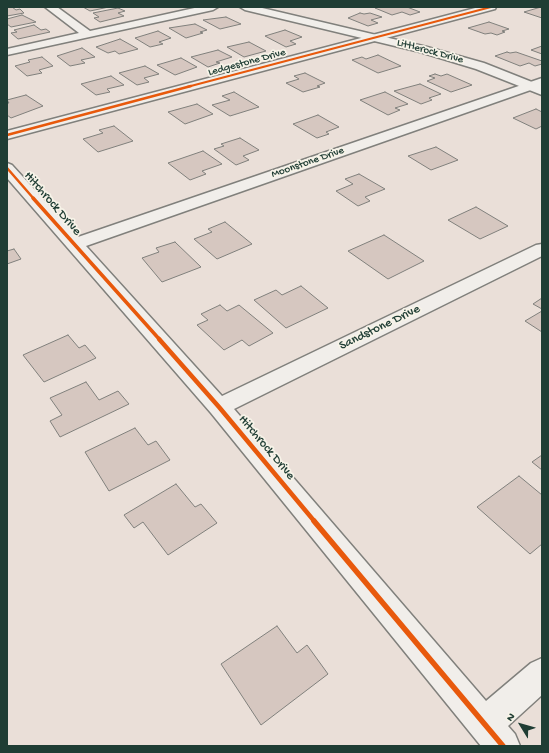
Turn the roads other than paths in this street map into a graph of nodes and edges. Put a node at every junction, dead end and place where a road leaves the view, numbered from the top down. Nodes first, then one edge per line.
1 (50, 7) edge
2 (213, 7) edge
3 (245, 7) edge
4 (491, 7) edge
5 (87, 34) junction
6 (375, 38) junction
7 (7, 52) edge
8 (538, 87) edge
9 (7, 135) edge
10 (7, 168) edge
11 (74, 244) junction
12 (542, 249) edge
13 (219, 407) junction
14 (542, 674) edge
15 (493, 735) edge

1 - 5 street
2 - 5 street
3 - 6 street, Littlerock Drive
4 - 6 street, Ledgestone Drive
5 - 7 street
6 - 8 street, Littlerock Drive
6 - 9 street, Ledgestone Drive
8 - 11 street, Moonstone Drive
10 - 11 street, Hitchrock Drive
11 - 13 street, Hitchrock Drive
12 - 13 street, Sandstone Drive
13 - 15 street, Hitchrock Drive
14 - 15 street

